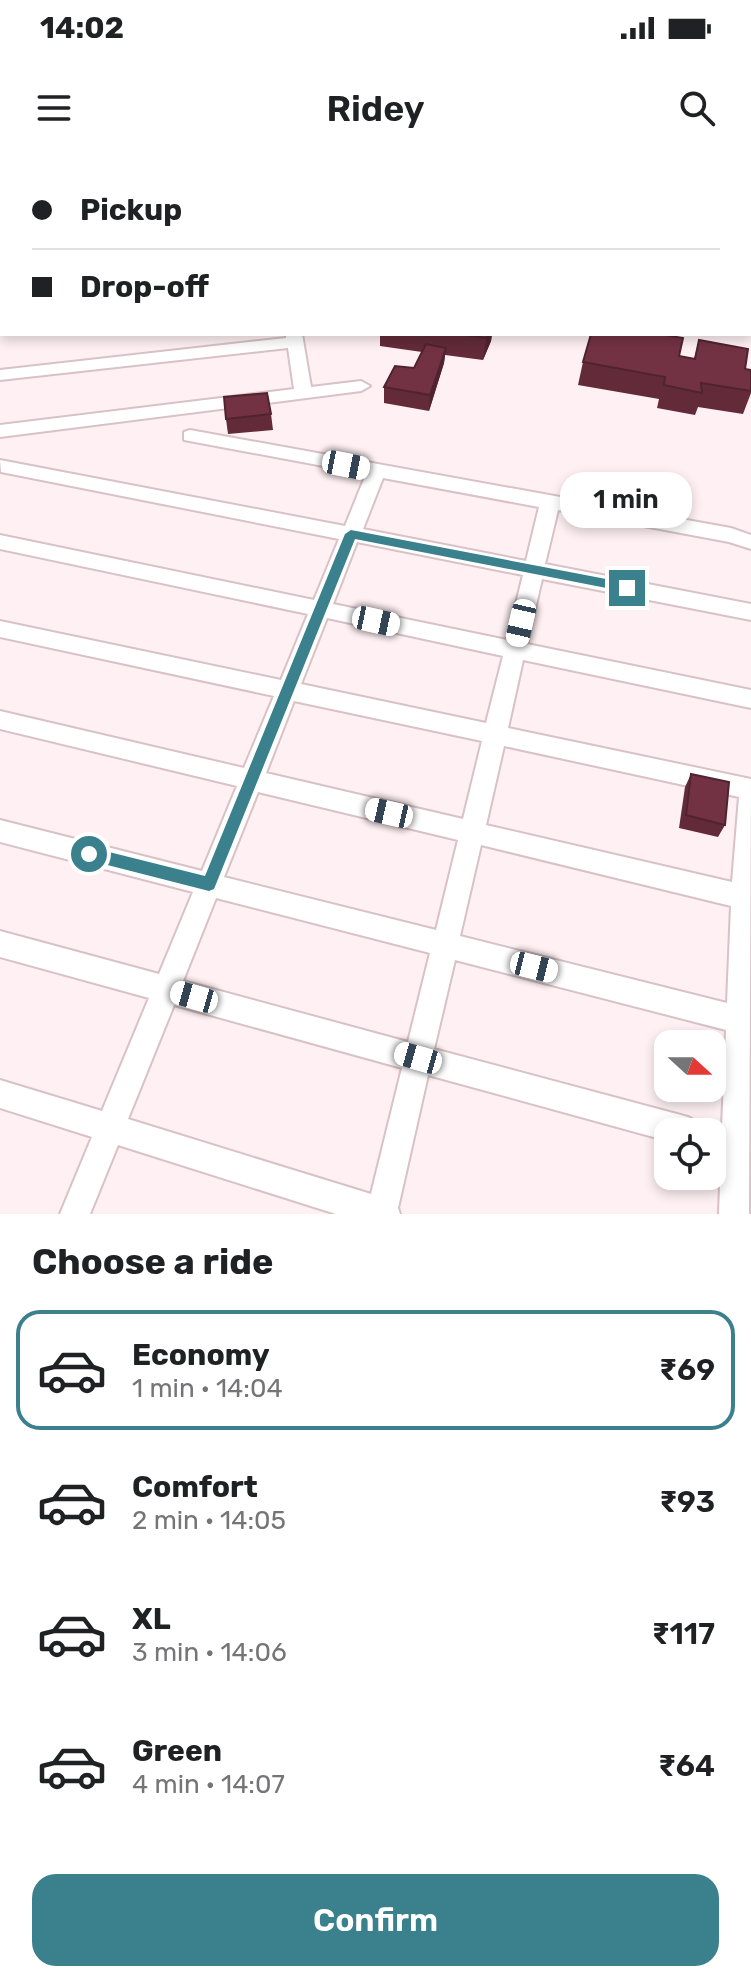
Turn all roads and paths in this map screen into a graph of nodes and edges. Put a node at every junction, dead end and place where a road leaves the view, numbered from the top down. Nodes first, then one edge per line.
1 (295, 338) edge
2 (0, 375) edge
3 (361, 386) dead end
4 (303, 393) junction
5 (0, 431) edge
6 (190, 436) dead end
7 (1, 466) edge
8 (377, 470) junction
9 (550, 502) junction
10 (351, 534) junction
11 (0, 542) edge
12 (751, 542) edge
13 (534, 570) junction
14 (321, 609) junction
15 (751, 612) edge
16 (0, 629) edge
17 (515, 650) junction
18 (287, 691) junction
19 (751, 699) edge
20 (0, 720) edge
21 (495, 735) junction
22 (251, 780) junction
23 (751, 790) edge
24 (0, 831) edge
25 (472, 832) junction
26 (209, 884) junction
27 (744, 897) junction
28 (0, 944) edge
29 (445, 944) junction
30 (746, 988) edge
31 (166, 989) junction
32 (740, 1020) junction
33 (418, 1058) junction
34 (0, 1094) edge
35 (726, 1120) edge
36 (654, 1123) edge
37 (110, 1128) junction
38 (726, 1162) edge
39 (75, 1214) edge
40 (383, 1214) edge
41 (734, 1214) edge

1 - 2 street
1 - 4 street
3 - 4 street
4 - 5 street
6 - 8 street
7 - 10 street
8 - 9 street
8 - 10 street
9 - 12 street
9 - 13 street
10 - 13 street
10 - 14 street
11 - 14 street
13 - 15 street
13 - 17 street
14 - 17 street
14 - 18 street
16 - 18 street
17 - 19 street
17 - 21 street
18 - 21 street
18 - 22 street
20 - 22 street
21 - 23 street
21 - 25 street
22 - 25 street
22 - 26 street
23 - 27 street
24 - 26 street
25 - 27 street
25 - 29 street
26 - 29 street
26 - 31 street
27 - 30 street
28 - 31 street
29 - 32 street
29 - 33 street
30 - 32 street
31 - 33 street
31 - 37 street
32 - 35 street
33 - 36 street
33 - 40 street
34 - 37 street
37 - 39 street
37 - 40 street
38 - 41 street

